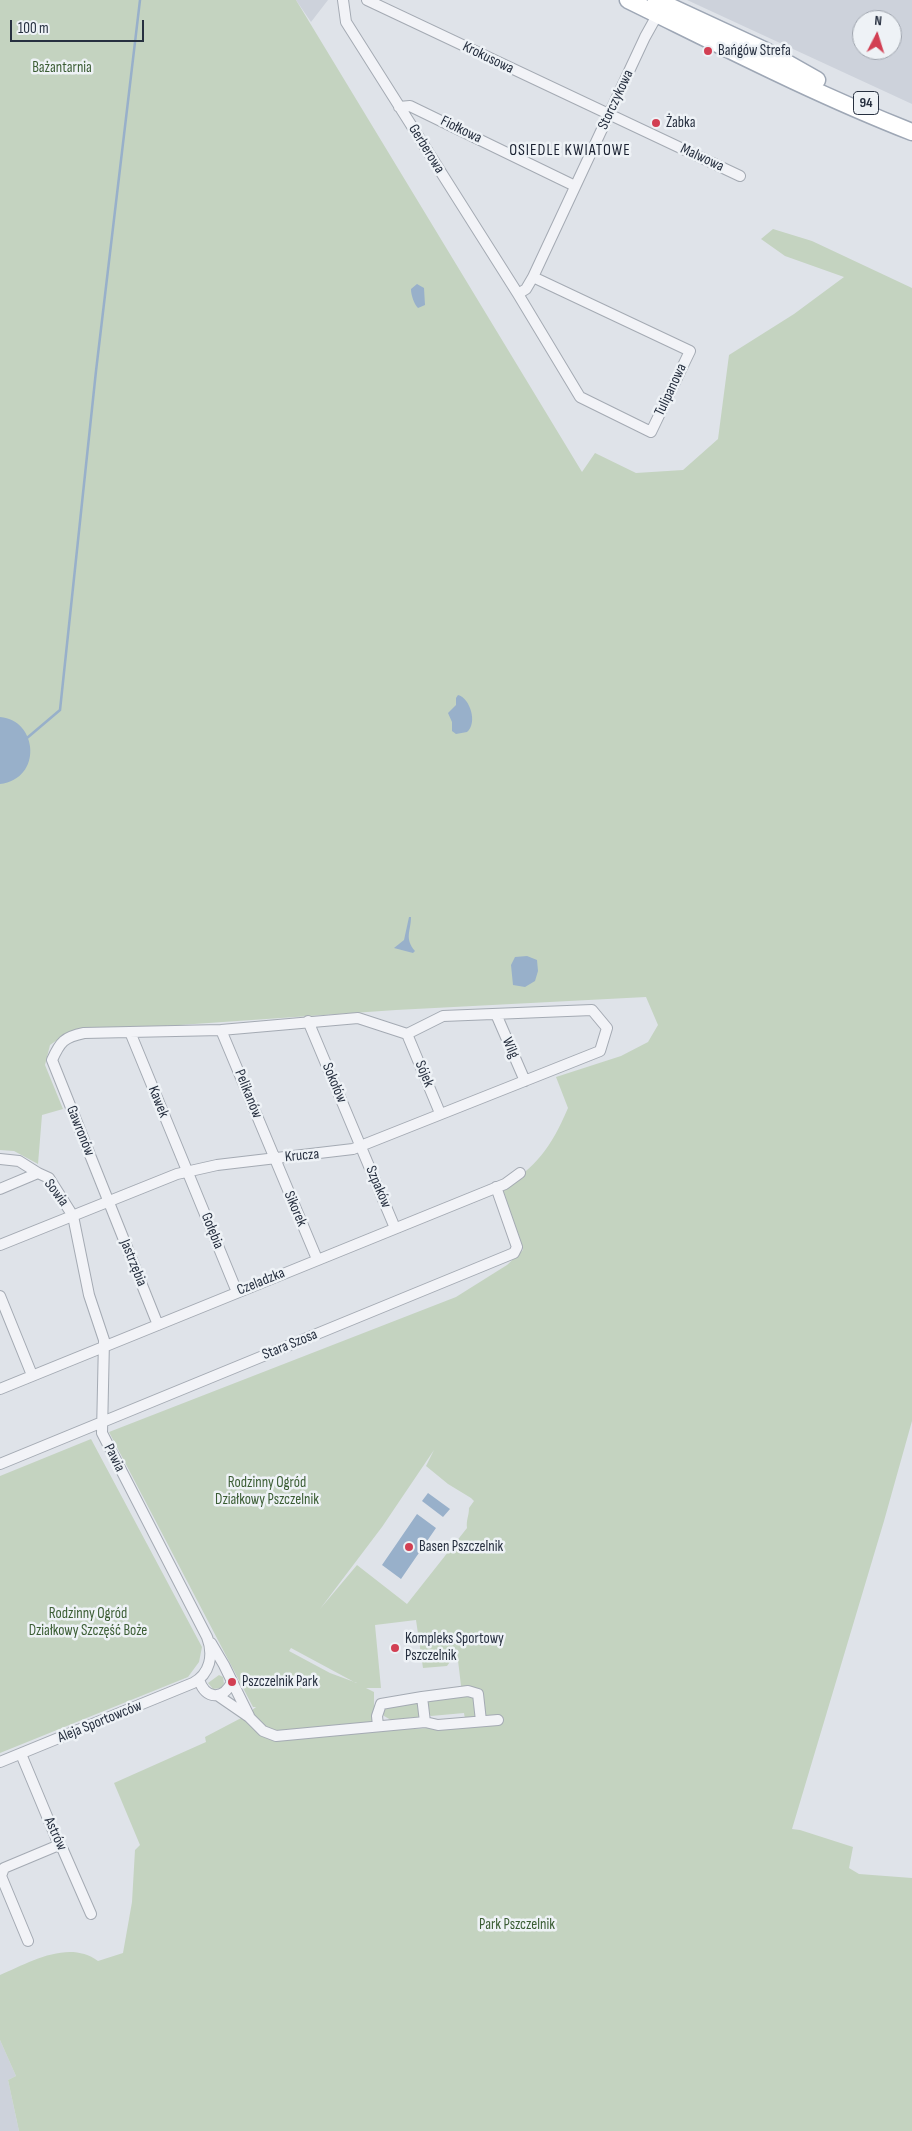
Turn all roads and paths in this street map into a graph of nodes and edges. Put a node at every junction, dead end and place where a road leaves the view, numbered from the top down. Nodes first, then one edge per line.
1 (343, 0) edge
2 (367, 0) edge
3 (628, 0) edge
4 (660, 6) edge
5 (399, 107) junction
6 (609, 116) junction
7 (912, 131) edge
8 (740, 176) dead end
9 (576, 186) junction
10 (534, 277) junction
11 (518, 294) junction
12 (496, 1014) junction
13 (308, 1021) junction
14 (221, 1030) junction
15 (130, 1032) junction
16 (407, 1034) junction
17 (524, 1082) junction
18 (440, 1113) junction
19 (361, 1146) junction
20 (274, 1158) junction
21 (0, 1159) edge
22 (187, 1171) junction
23 (38, 1173) junction
24 (520, 1174) dead end
25 (496, 1187) junction
26 (0, 1189) edge
27 (108, 1202) junction
28 (73, 1216) junction
29 (395, 1228) junction
30 (0, 1245) edge
31 (317, 1259) junction
32 (237, 1292) junction
33 (0, 1296) edge
34 (158, 1325) junction
35 (105, 1346) junction
36 (32, 1375) junction
37 (0, 1389) edge
38 (102, 1423) junction
39 (0, 1464) edge
40 (207, 1638) junction
41 (228, 1671) junction
42 (202, 1676) junction
43 (232, 1682) junction
44 (217, 1695) junction
45 (422, 1697) junction
46 (249, 1717) junction
47 (498, 1720) dead end
48 (425, 1722) junction
49 (481, 1722) junction
50 (378, 1726) junction
51 (21, 1754) junction
52 (0, 1762) edge
53 (59, 1845) junction
54 (90, 1914) dead end
55 (28, 1941) dead end

1 - 5 street, Gerberowa
2 - 6 street, Krokusowa
3 - 4 main road, 94
4 - 6 street, Storczykowa
4 - 7 main road, 94
5 - 9 street, Fiołkowa
5 - 11 street, Gerberowa
6 - 8 street, Malwowa
6 - 9 street, Storczykowa
9 - 10 street, Storczykowa
10 - 11 street, Storczykowa
10 - 11 street, Tulipanowa
12 - 16 street
12 - 17 street, Wilg
12 - 17 street, Krucza
13 - 14 street
13 - 16 street
13 - 19 street, Sokołów
14 - 15 street
14 - 20 street, Pelikanów
15 - 22 street, Kawek
15 - 27 street, Gawronów
16 - 18 street, Sójek
17 - 18 street, Krucza
18 - 19 street, Krucza
19 - 20 street, Krucza
19 - 29 street, Szpaków
20 - 22 street, Krucza
20 - 31 street, Sikorek
21 - 23 street, Sowia
22 - 27 street, Krucza
22 - 32 street, Gołębia
23 - 26 street, Sowia
23 - 28 street, Sowia
24 - 25 street, Czeladzka
25 - 29 street, Czeladzka
25 - 38 street, Stara Szosa
27 - 28 street, Krucza
27 - 34 street, Jastrzębia
28 - 30 street, Krucza
28 - 35 street, Pawia
29 - 31 street, Czeladzka
31 - 32 street, Czeladzka
32 - 34 street, Czeladzka
33 - 36 street
34 - 35 street, Czeladzka
35 - 36 street, Czeladzka
35 - 38 street, Pawia
36 - 37 street, Czeladzka
38 - 39 street, Stara Szosa
38 - 40 street, Pawia
40 - 41 street
40 - 42 street, Pawia
41 - 42 street
41 - 43 street
42 - 44 street
42 - 51 street, Aleja Sportowców
43 - 44 street
43 - 46 street
44 - 46 street
45 - 48 street
45 - 49 street
45 - 50 street
46 - 50 street
47 - 49 street
48 - 49 street
48 - 50 street
51 - 52 street, Aleja Sportowców
51 - 53 street, Astrów
53 - 54 street, Astrów
53 - 55 street

